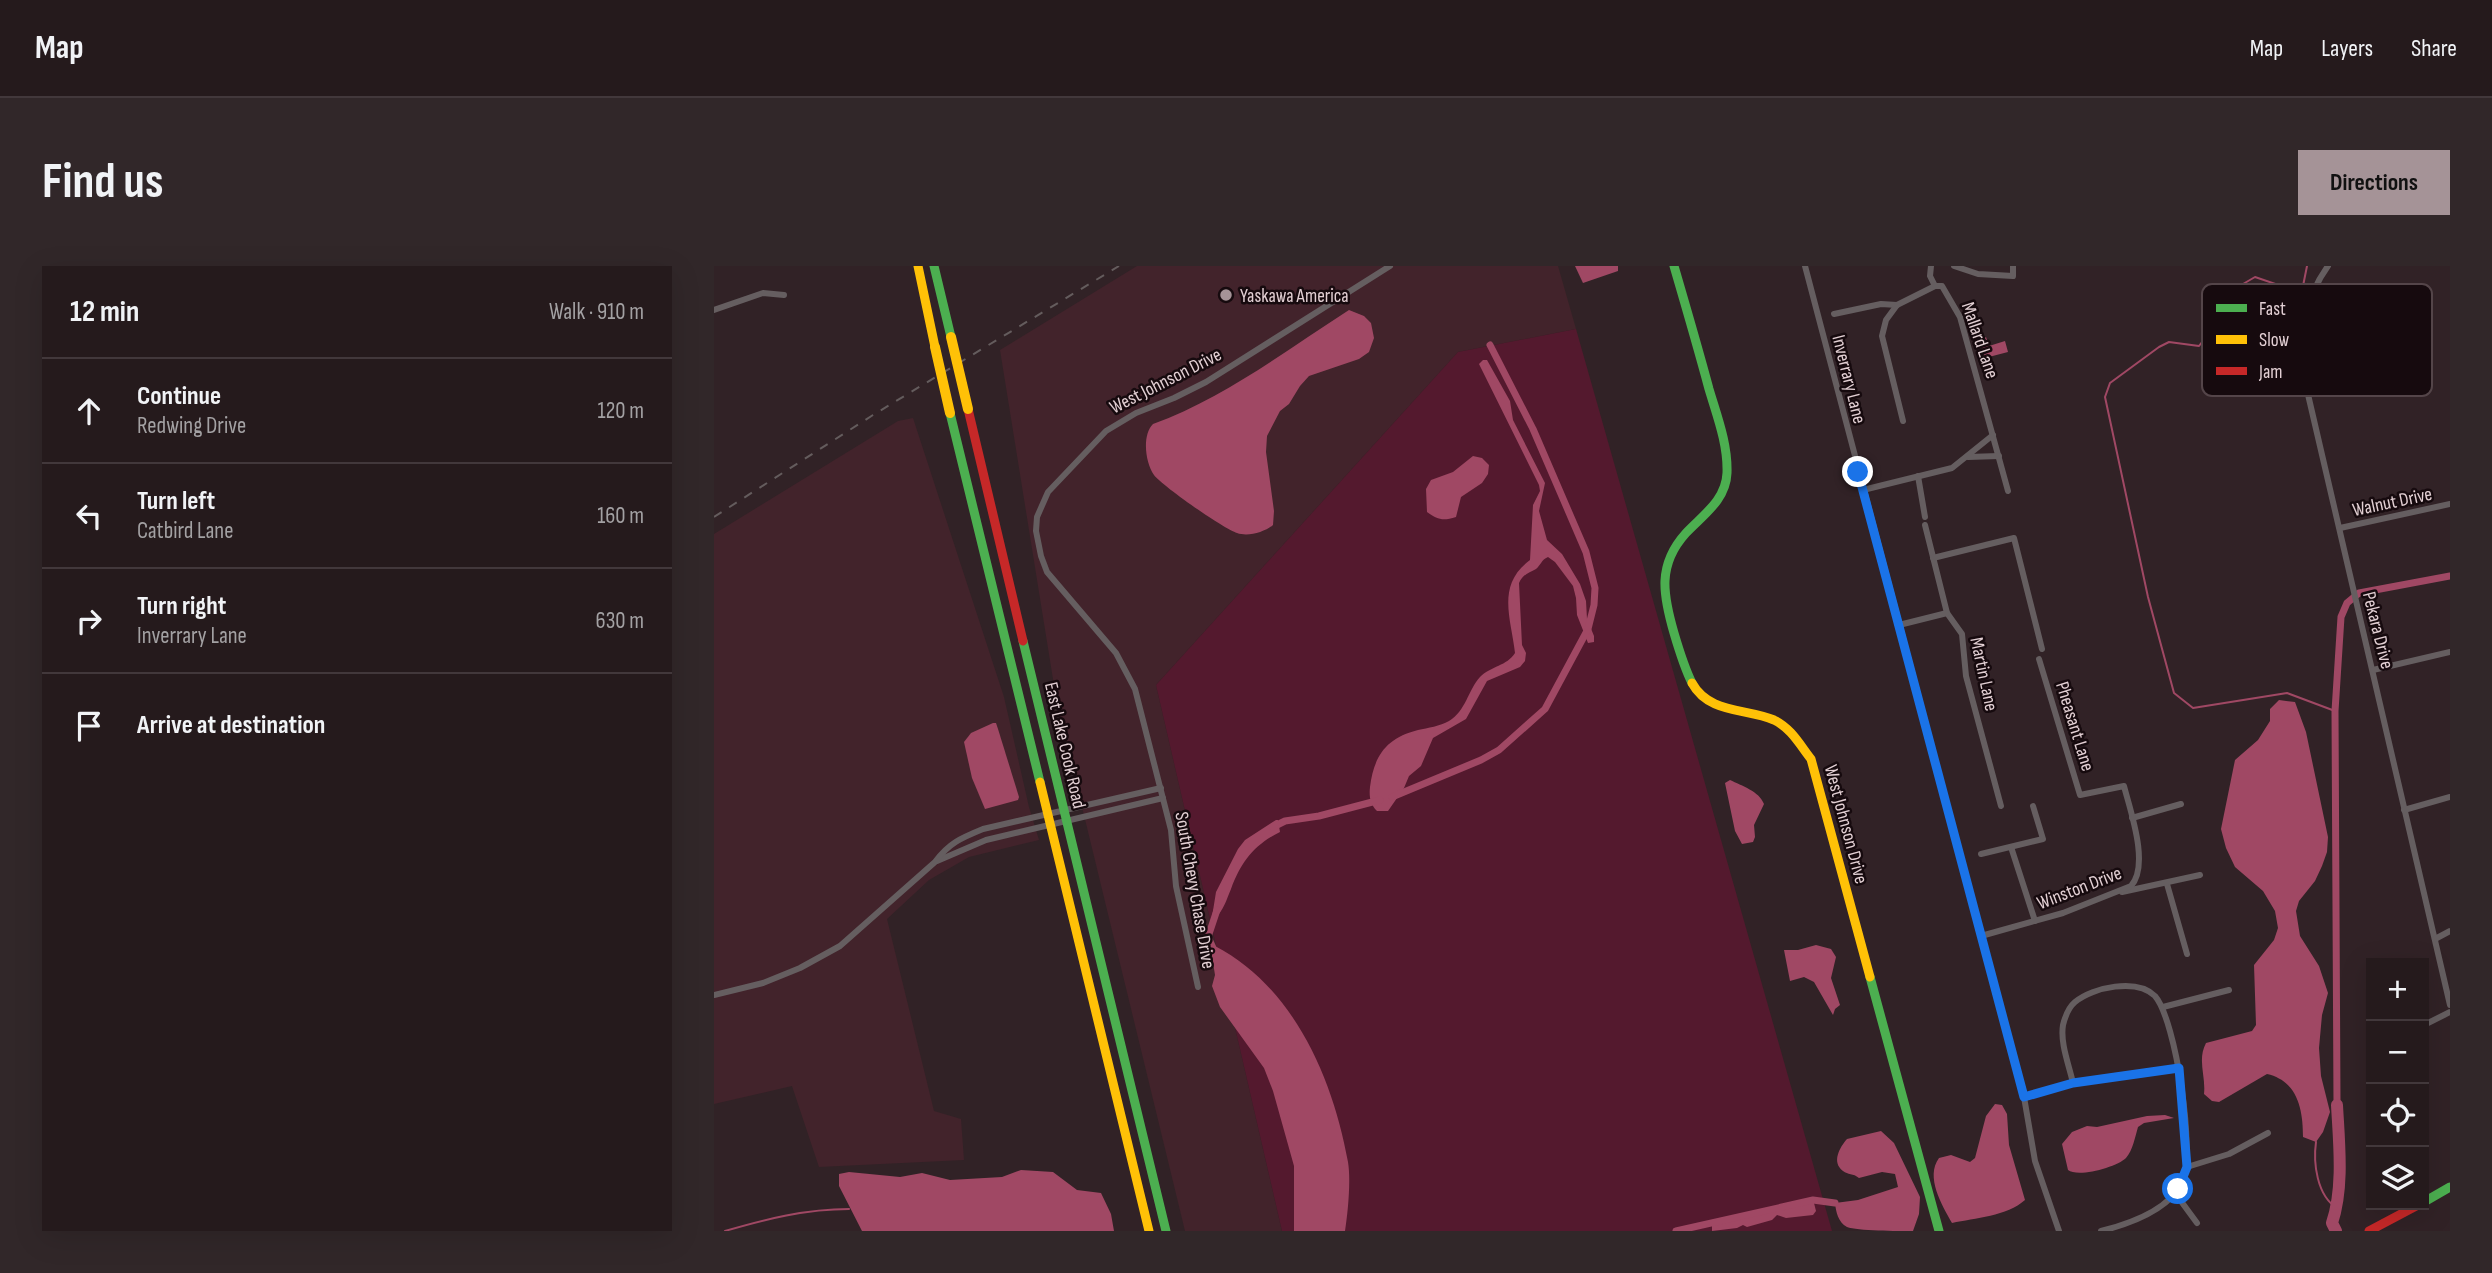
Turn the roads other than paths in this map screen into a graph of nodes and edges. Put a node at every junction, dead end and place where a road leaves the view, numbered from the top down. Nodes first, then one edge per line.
1 (918, 266) edge
2 (934, 266) edge
3 (1390, 266) edge
4 (1674, 266) edge
5 (1805, 266) edge
6 (1931, 266) edge
7 (1954, 266) edge
8 (2013, 266) edge
9 (2328, 266) edge
10 (2318, 284) edge
11 (1936, 286) junction
12 (784, 295) dead end
13 (1897, 305) junction
14 (714, 310) edge
15 (1834, 314) dead end
16 (2308, 396) edge
17 (1903, 421) dead end
18 (1993, 435) junction
19 (1999, 456) junction
20 (1968, 457) junction
21 (1918, 476) junction
22 (1863, 490) junction
23 (2008, 491) dead end
24 (2450, 504) edge
25 (1925, 517) dead end
26 (1925, 525) dead end
27 (2340, 528) junction
28 (1933, 558) junction
29 (1947, 613) junction
30 (1899, 625) junction
31 (2042, 649) dead end
32 (2450, 652) edge
33 (2039, 659) dead end
34 (2373, 670) junction
35 (2124, 786) joint
36 (1161, 788) junction
37 (2450, 797) edge
38 (1163, 798) junction
39 (2181, 804) dead end
40 (2001, 806) dead end
41 (2033, 806) dead end
42 (1064, 810) junction
43 (2404, 810) junction
44 (1048, 813) junction
45 (2132, 818) junction
46 (1066, 821) junction
47 (1051, 825) junction
48 (2011, 847) junction
49 (1981, 854) dead end
50 (935, 862) junction
51 (2200, 875) dead end
52 (2168, 884) junction
53 (2110, 894) junction
54 (2035, 921) junction
55 (2450, 931) edge
56 (1981, 936) junction
57 (2435, 939) junction
58 (2187, 954) dead end
59 (1198, 987) dead end
60 (2229, 990) dead end
61 (714, 995) edge
62 (2450, 1005) edge
63 (2163, 1007) junction
64 (2450, 1012) edge
65 (2429, 1022) edge
66 (2179, 1068) junction
67 (2073, 1083) junction
68 (2024, 1097) junction
69 (2269, 1133) dead end
70 (2187, 1167) junction
71 (1151, 1172) junction
72 (1136, 1176) junction
73 (2450, 1187) edge
74 (2175, 1193) junction
75 (2429, 1199) edge
76 (2409, 1210) edge
77 (2197, 1223) dead end
78 (2112, 1230) edge
79 (1149, 1231) edge
80 (1166, 1231) edge
81 (1939, 1231) edge
82 (2059, 1231) edge
83 (2101, 1231) edge
84 (2369, 1231) edge

1 - 44 main road, East Lake Cook Road, bridge
2 - 42 main road, East Lake Cook Road, bridge
3 - 36 street, West Johnson Drive
4 - 81 main road, West Johnson Drive
5 - 22 street, Inverrary Lane
6 - 11 street, Mallard Lane
7 - 8 street
9 - 10 street, Pekara Drive
11 - 13 street
11 - 18 street, Mallard Lane
12 - 14 street
13 - 15 street
13 - 17 street
16 - 27 street, Pekara Drive
18 - 19 street
18 - 20 street
19 - 20 street
19 - 23 street
20 - 21 street
21 - 22 street
21 - 25 street
22 - 30 street, Inverrary Lane
24 - 27 street, Walnut Drive
26 - 28 street, Martin Lane
27 - 34 street, Pekara Drive
28 - 29 street, Martin Lane
28 - 31 street
29 - 30 street
29 - 40 street, Martin Lane
30 - 56 street, Inverrary Lane
32 - 34 street
33 - 35 street, Pheasant Lane
34 - 43 street, Pekara Drive
35 - 45 street, Winston Drive
36 - 38 street, West Johnson Drive
36 - 42 street
37 - 43 street
38 - 46 street
38 - 59 street, South Chevy Chase Drive
39 - 45 street
41 - 48 street
42 - 44 street
42 - 46 main road, East Lake Cook Road
43 - 57 street, Pekara Drive
44 - 47 main road, East Lake Cook Road
44 - 50 street
45 - 53 street, Winston Drive
46 - 47 street
46 - 71 main road, East Lake Cook Road
47 - 50 street
47 - 72 main road, East Lake Cook Road
48 - 49 street
48 - 54 street
50 - 61 street
51 - 52 street
52 - 53 street
52 - 58 street
53 - 54 street, Winston Drive
54 - 56 street, Winston Drive
55 - 57 street
56 - 68 street, Inverrary Lane
57 - 62 street, Pekara Drive
60 - 63 street
63 - 66 street
63 - 67 street
64 - 65 street
66 - 67 street
66 - 70 street
67 - 68 street
68 - 82 street, Inverrary Lane
69 - 70 street
70 - 74 street
71 - 72 main road
71 - 80 main road, East Lake Cook Road
72 - 79 main road, East Lake Cook Road
73 - 75 main road
74 - 77 street
74 - 78 street
76 - 84 main road
78 - 83 street

